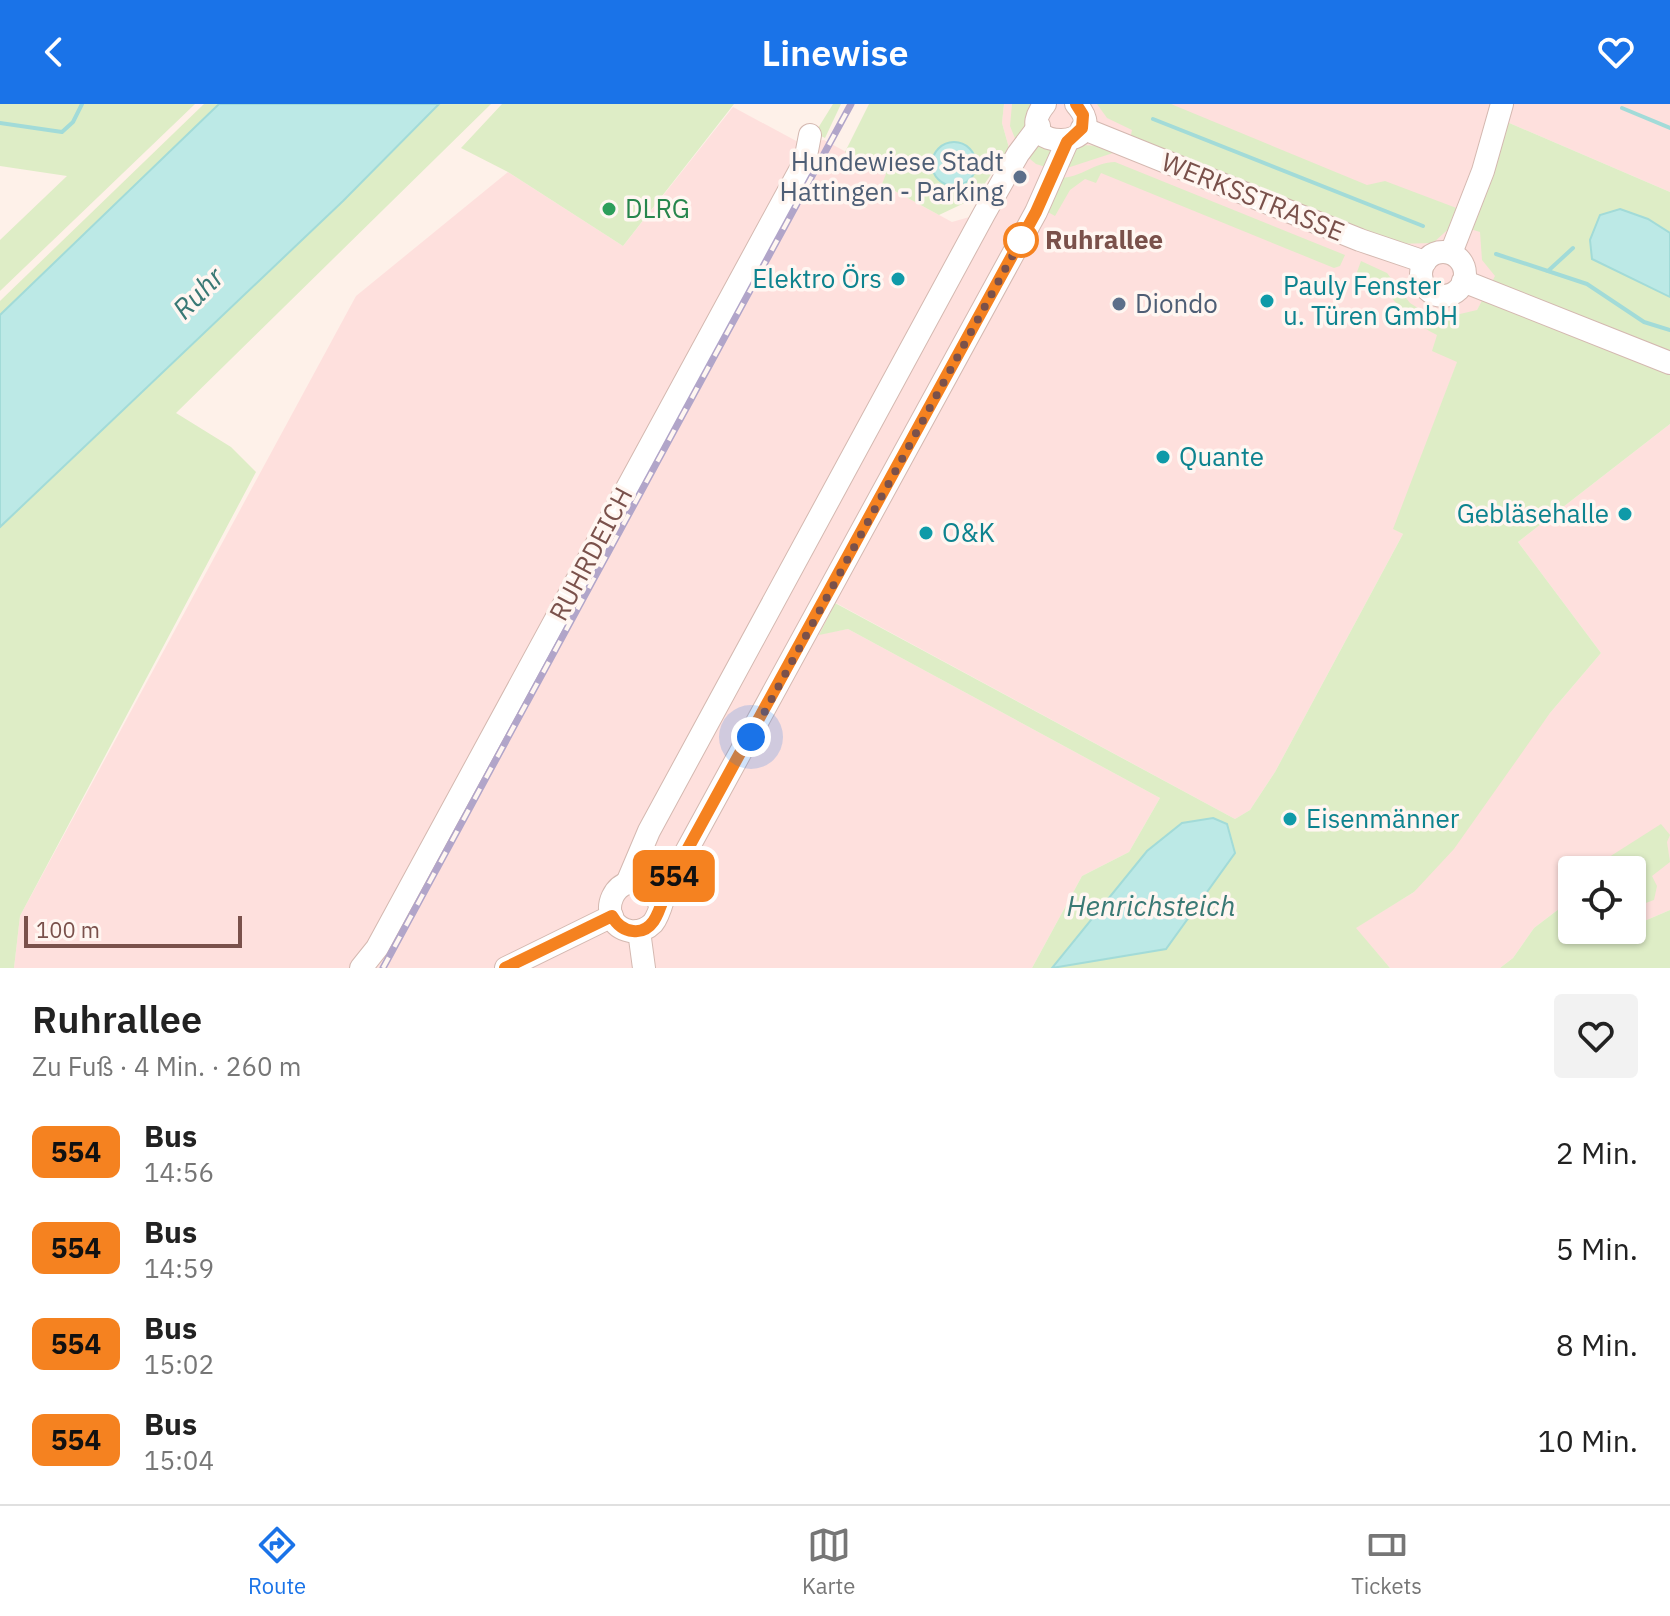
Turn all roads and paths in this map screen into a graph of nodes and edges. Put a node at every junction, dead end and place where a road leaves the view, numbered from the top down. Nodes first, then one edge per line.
1 (1045, 104) edge
2 (1076, 104) edge
3 (1502, 104) edge
4 (1039, 126) junction
5 (810, 135) dead end
6 (1075, 135) junction
7 (1451, 253) junction
8 (1425, 262) junction
9 (1463, 281) junction
10 (1670, 363) edge
11 (627, 883) junction
12 (659, 903) junction
13 (612, 916) junction
14 (639, 931) junction
15 (361, 968) edge
16 (506, 968) edge
17 (644, 968) edge

1 - 4 street
2 - 6 street
3 - 7 street
4 - 6 street
4 - 11 street
5 - 15 street, RUHRDEICH
6 - 8 street, WERKSSTRASSE
6 - 12 street
7 - 8 street
7 - 9 street
8 - 9 street
9 - 10 street
11 - 12 street
11 - 13 street
12 - 14 street
13 - 14 street
13 - 16 street
14 - 17 street

